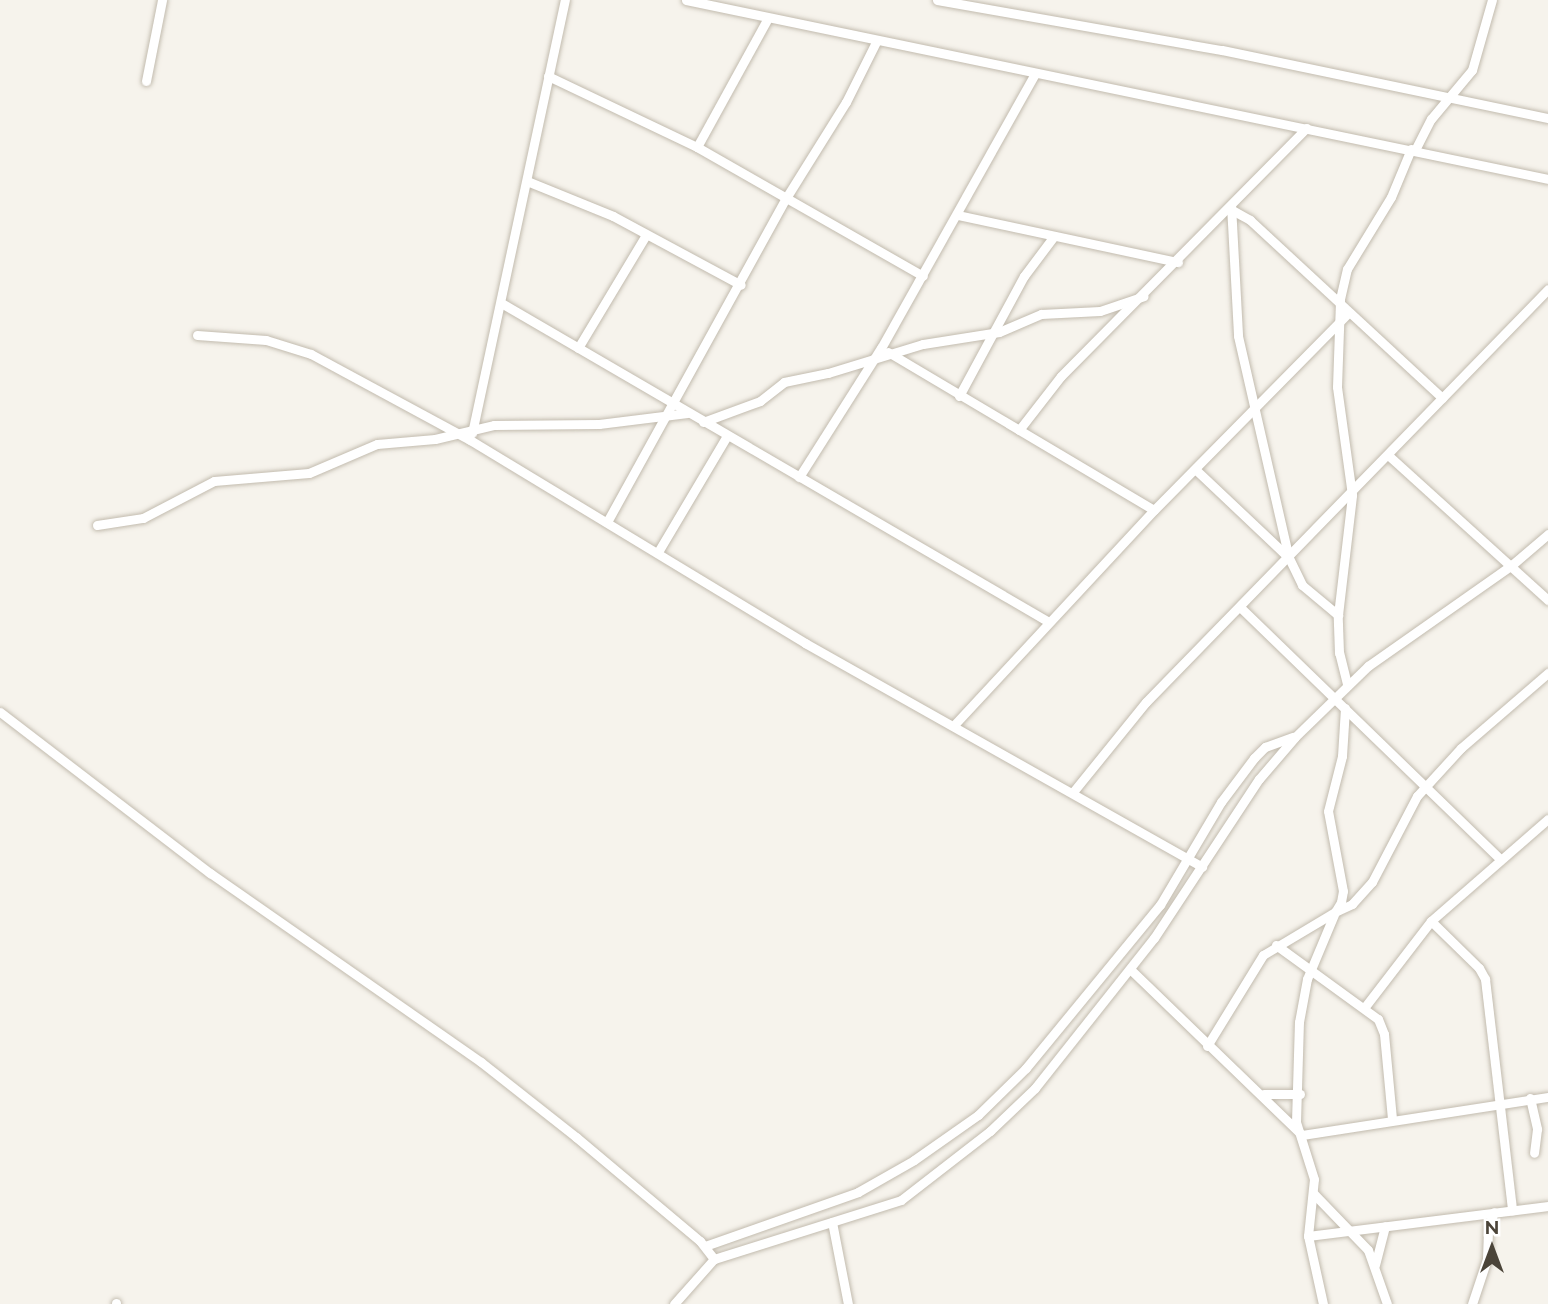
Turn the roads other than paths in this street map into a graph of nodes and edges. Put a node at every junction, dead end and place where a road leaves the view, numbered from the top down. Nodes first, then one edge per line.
1 (162, 0) edge
2 (565, 0) edge
3 (686, 0) edge
4 (937, 0) edge
5 (1492, 0) edge
6 (768, 18) junction
7 (876, 41) junction
8 (1035, 74) junction
9 (548, 76) junction
10 (146, 81) dead end
11 (1449, 98) junction
12 (1548, 118) edge
13 (1306, 128) junction
14 (697, 147) junction
15 (1413, 150) junction
16 (1548, 179) edge
17 (527, 181) junction
18 (786, 198) junction
19 (1231, 208) junction
20 (958, 215) junction
21 (646, 234) junction
22 (1054, 236) junction
23 (1178, 262) junction
24 (923, 276) junction
25 (741, 285) junction
26 (1548, 289) edge
27 (1144, 296) junction
28 (503, 304) junction
29 (1342, 313) junction
30 (992, 333) junction
31 (197, 335) dead end
32 (578, 348) junction
33 (881, 348) junction
34 (891, 354) junction
35 (874, 359) junction
36 (959, 396) junction
37 (1442, 398) junction
38 (672, 404) junction
39 (1252, 408) junction
40 (687, 413) junction
41 (667, 416) junction
42 (704, 422) junction
43 (1019, 430) junction
44 (457, 434) junction
45 (471, 435) junction
46 (727, 436) junction
47 (1388, 455) junction
48 (1195, 469) junction
49 (799, 477) junction
50 (1352, 495) junction
51 (1154, 510) junction
52 (607, 522) junction
53 (97, 525) dead end
54 (1548, 534) edge
55 (658, 552) junction
56 (1289, 558) junction
57 (1513, 564) junction
58 (1548, 600) edge
59 (1242, 609) junction
60 (1338, 615) junction
61 (1049, 622) junction
62 (1548, 673) edge
63 (1347, 684) junction
64 (1333, 696) junction
65 (1345, 708) junction
66 (0, 712) edge
67 (955, 724) junction
68 (1295, 737) junction
69 (1426, 786) junction
70 (1073, 792) junction
71 (1548, 819) edge
72 (1189, 859) junction
73 (1500, 859) junction
74 (1202, 867) junction
75 (1335, 912) junction
76 (1431, 921) junction
77 (1276, 944) junction
78 (1130, 969) junction
79 (1312, 969) junction
80 (1364, 1008) junction
81 (1208, 1046) junction
82 (1264, 1094) junction
83 (1300, 1094) junction
84 (1548, 1097) edge
85 (1530, 1098) junction
86 (1499, 1104) junction
87 (1392, 1118) junction
88 (1302, 1135) junction
89 (1534, 1153) dead end
90 (1313, 1193) junction
91 (1548, 1206) edge
92 (1512, 1210) junction
93 (1494, 1212) junction
94 (832, 1222) junction
95 (1385, 1226) junction
96 (1349, 1231) junction
97 (1308, 1236) junction
98 (705, 1246) junction
99 (714, 1259) junction
100 (1375, 1265) junction
101 (674, 1304) edge
102 (848, 1304) edge
103 (1323, 1304) edge
104 (1387, 1304) edge
105 (1472, 1304) edge

1 - 10 street
2 - 9 street
3 - 6 street
4 - 11 street
5 - 11 street
6 - 7 street
6 - 14 street
7 - 8 street
7 - 18 street
8 - 13 street
8 - 20 street
9 - 14 street
9 - 17 street
11 - 12 street
11 - 15 street
13 - 15 street
13 - 19 street
14 - 18 street
15 - 16 street
15 - 29 street
17 - 21 street
17 - 28 street
18 - 24 street
18 - 25 street
19 - 23 street
19 - 29 street
19 - 39 street
20 - 22 street
20 - 24 street
21 - 25 street
21 - 32 street
22 - 23 street
22 - 30 street
23 - 27 street
24 - 33 street
25 - 38 street
26 - 37 street
27 - 30 street
27 - 43 street
28 - 32 street
28 - 45 street
29 - 37 street
29 - 39 street
29 - 50 street
30 - 34 street
30 - 36 street
31 - 44 street
32 - 38 street
33 - 34 street
33 - 35 street
34 - 35 street
34 - 36 street
35 - 42 street
35 - 49 street
36 - 43 street
37 - 47 street
38 - 40 street
38 - 41 street
39 - 48 street
39 - 56 street
40 - 41 street
40 - 42 street
41 - 45 street
41 - 52 street
42 - 46 street
43 - 51 street
44 - 45 street
44 - 53 street
45 - 52 street
46 - 49 street
46 - 55 street
47 - 50 street
47 - 57 street
48 - 51 street
48 - 56 street
49 - 61 street
50 - 56 street
50 - 60 street
51 - 61 street
52 - 55 street
54 - 57 street
55 - 67 street
56 - 59 street
56 - 60 street
57 - 58 street
57 - 63 street
59 - 64 street
59 - 70 street
60 - 63 street
61 - 67 street
62 - 69 street
63 - 64 street
64 - 65 street
64 - 68 street
65 - 69 street
65 - 75 street
66 - 98 street
67 - 70 street
68 - 72 street
68 - 74 street
69 - 73 street
69 - 75 street
70 - 72 street
71 - 73 street
72 - 74 street
72 - 98 street
73 - 76 street
74 - 78 street
75 - 77 street
75 - 79 street
76 - 80 street
76 - 86 street
77 - 79 street
77 - 81 street
78 - 81 street
78 - 94 street
79 - 80 street
79 - 83 street
80 - 87 street
81 - 82 street
82 - 83 street
82 - 88 street
83 - 88 street
84 - 85 street
85 - 86 street
85 - 89 street
86 - 87 street
86 - 92 street
87 - 88 street
88 - 90 street
90 - 96 street
90 - 97 street
91 - 92 street
92 - 93 street
93 - 95 street
93 - 105 street
94 - 99 street
94 - 102 street
95 - 96 street
95 - 100 street
96 - 97 street
96 - 100 street
97 - 103 street
98 - 99 street
99 - 101 street
100 - 104 street

